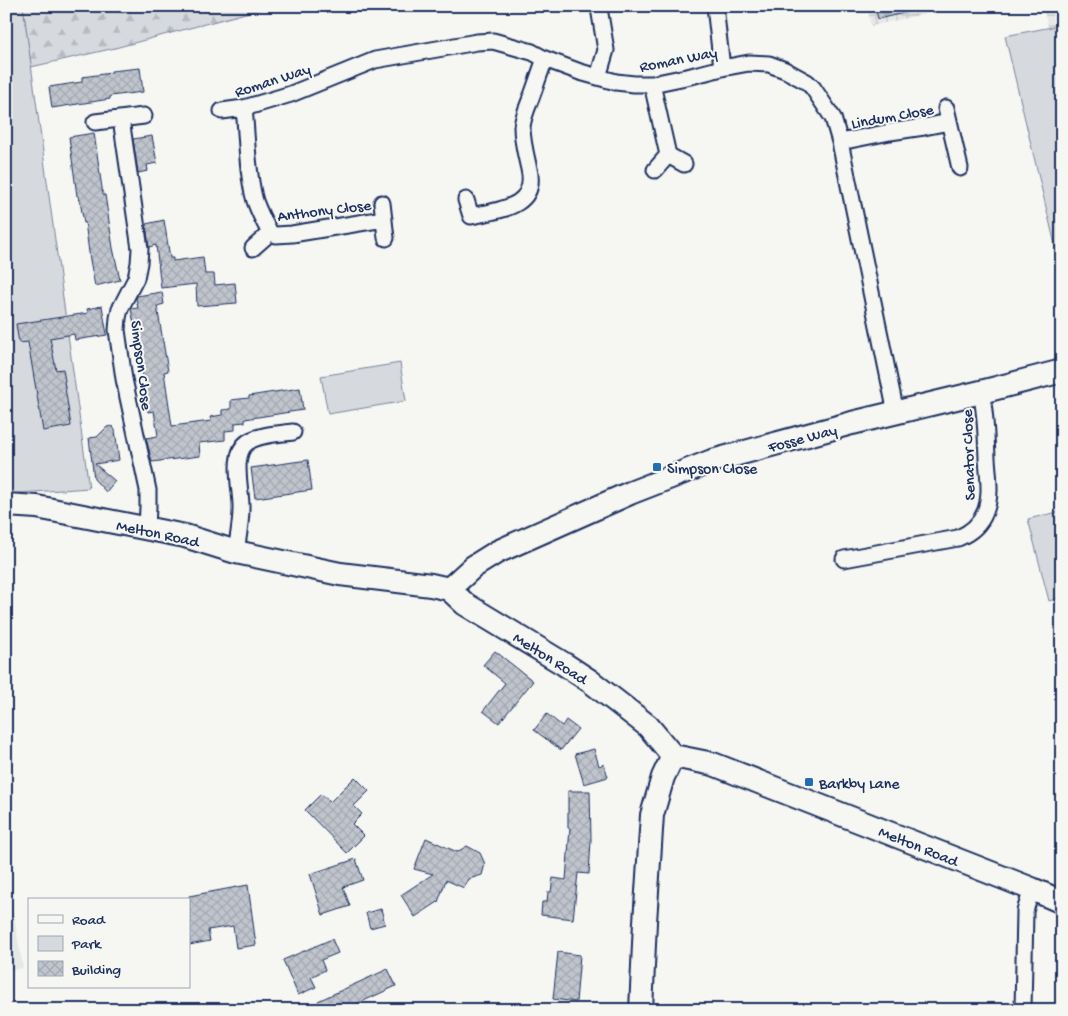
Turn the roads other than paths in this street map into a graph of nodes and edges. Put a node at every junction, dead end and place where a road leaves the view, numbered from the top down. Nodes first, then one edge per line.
1 (715, 6) edge
2 (597, 8) edge
3 (545, 58) junction
4 (722, 68) junction
5 (598, 77) junction
6 (652, 84) junction
7 (244, 108) junction
8 (222, 111) dead end
9 (144, 116) dead end
10 (121, 119) junction
11 (95, 122) dead end
12 (840, 142) junction
13 (668, 155) junction
14 (684, 164) dead end
15 (960, 168) dead end
16 (655, 170) dead end
17 (466, 200) dead end
18 (382, 204) dead end
19 (384, 219) junction
20 (270, 233) junction
21 (386, 238) dead end
22 (253, 248) dead end
23 (1062, 371) edge
24 (981, 392) junction
25 (896, 413) junction
26 (293, 432) dead end
27 (6, 505) edge
28 (147, 529) junction
29 (236, 552) junction
30 (844, 559) dead end
31 (449, 589) junction
32 (673, 756) junction
33 (1032, 889) junction
34 (1062, 902) edge
35 (641, 1010) edge
36 (1023, 1010) edge

1 - 4 street
2 - 5 street
3 - 5 street, Roman Way
3 - 7 street, Roman Way
3 - 17 street
4 - 6 street, Roman Way
4 - 12 street, Roman Way
5 - 6 street, Roman Way
6 - 13 street
7 - 8 street, Roman Way
7 - 20 street, Anthony Close
9 - 10 street
10 - 11 street
10 - 28 street, Simpson Close
12 - 15 street, Lindum Close
12 - 25 street, Roman Way
13 - 14 street
13 - 16 street
18 - 19 street, Anthony Close
19 - 20 street, Anthony Close
19 - 21 street, Anthony Close
20 - 22 street, Anthony Close
23 - 24 street, Fosse Way
24 - 25 street, Fosse Way
24 - 30 street, Senator Close
25 - 31 street, Fosse Way
26 - 29 street
27 - 28 street, Melton Road
28 - 29 street, Melton Road
29 - 31 street, Melton Road
31 - 32 street, Melton Road
32 - 33 street, Melton Road
32 - 35 street
33 - 34 street, Melton Road
33 - 36 street

